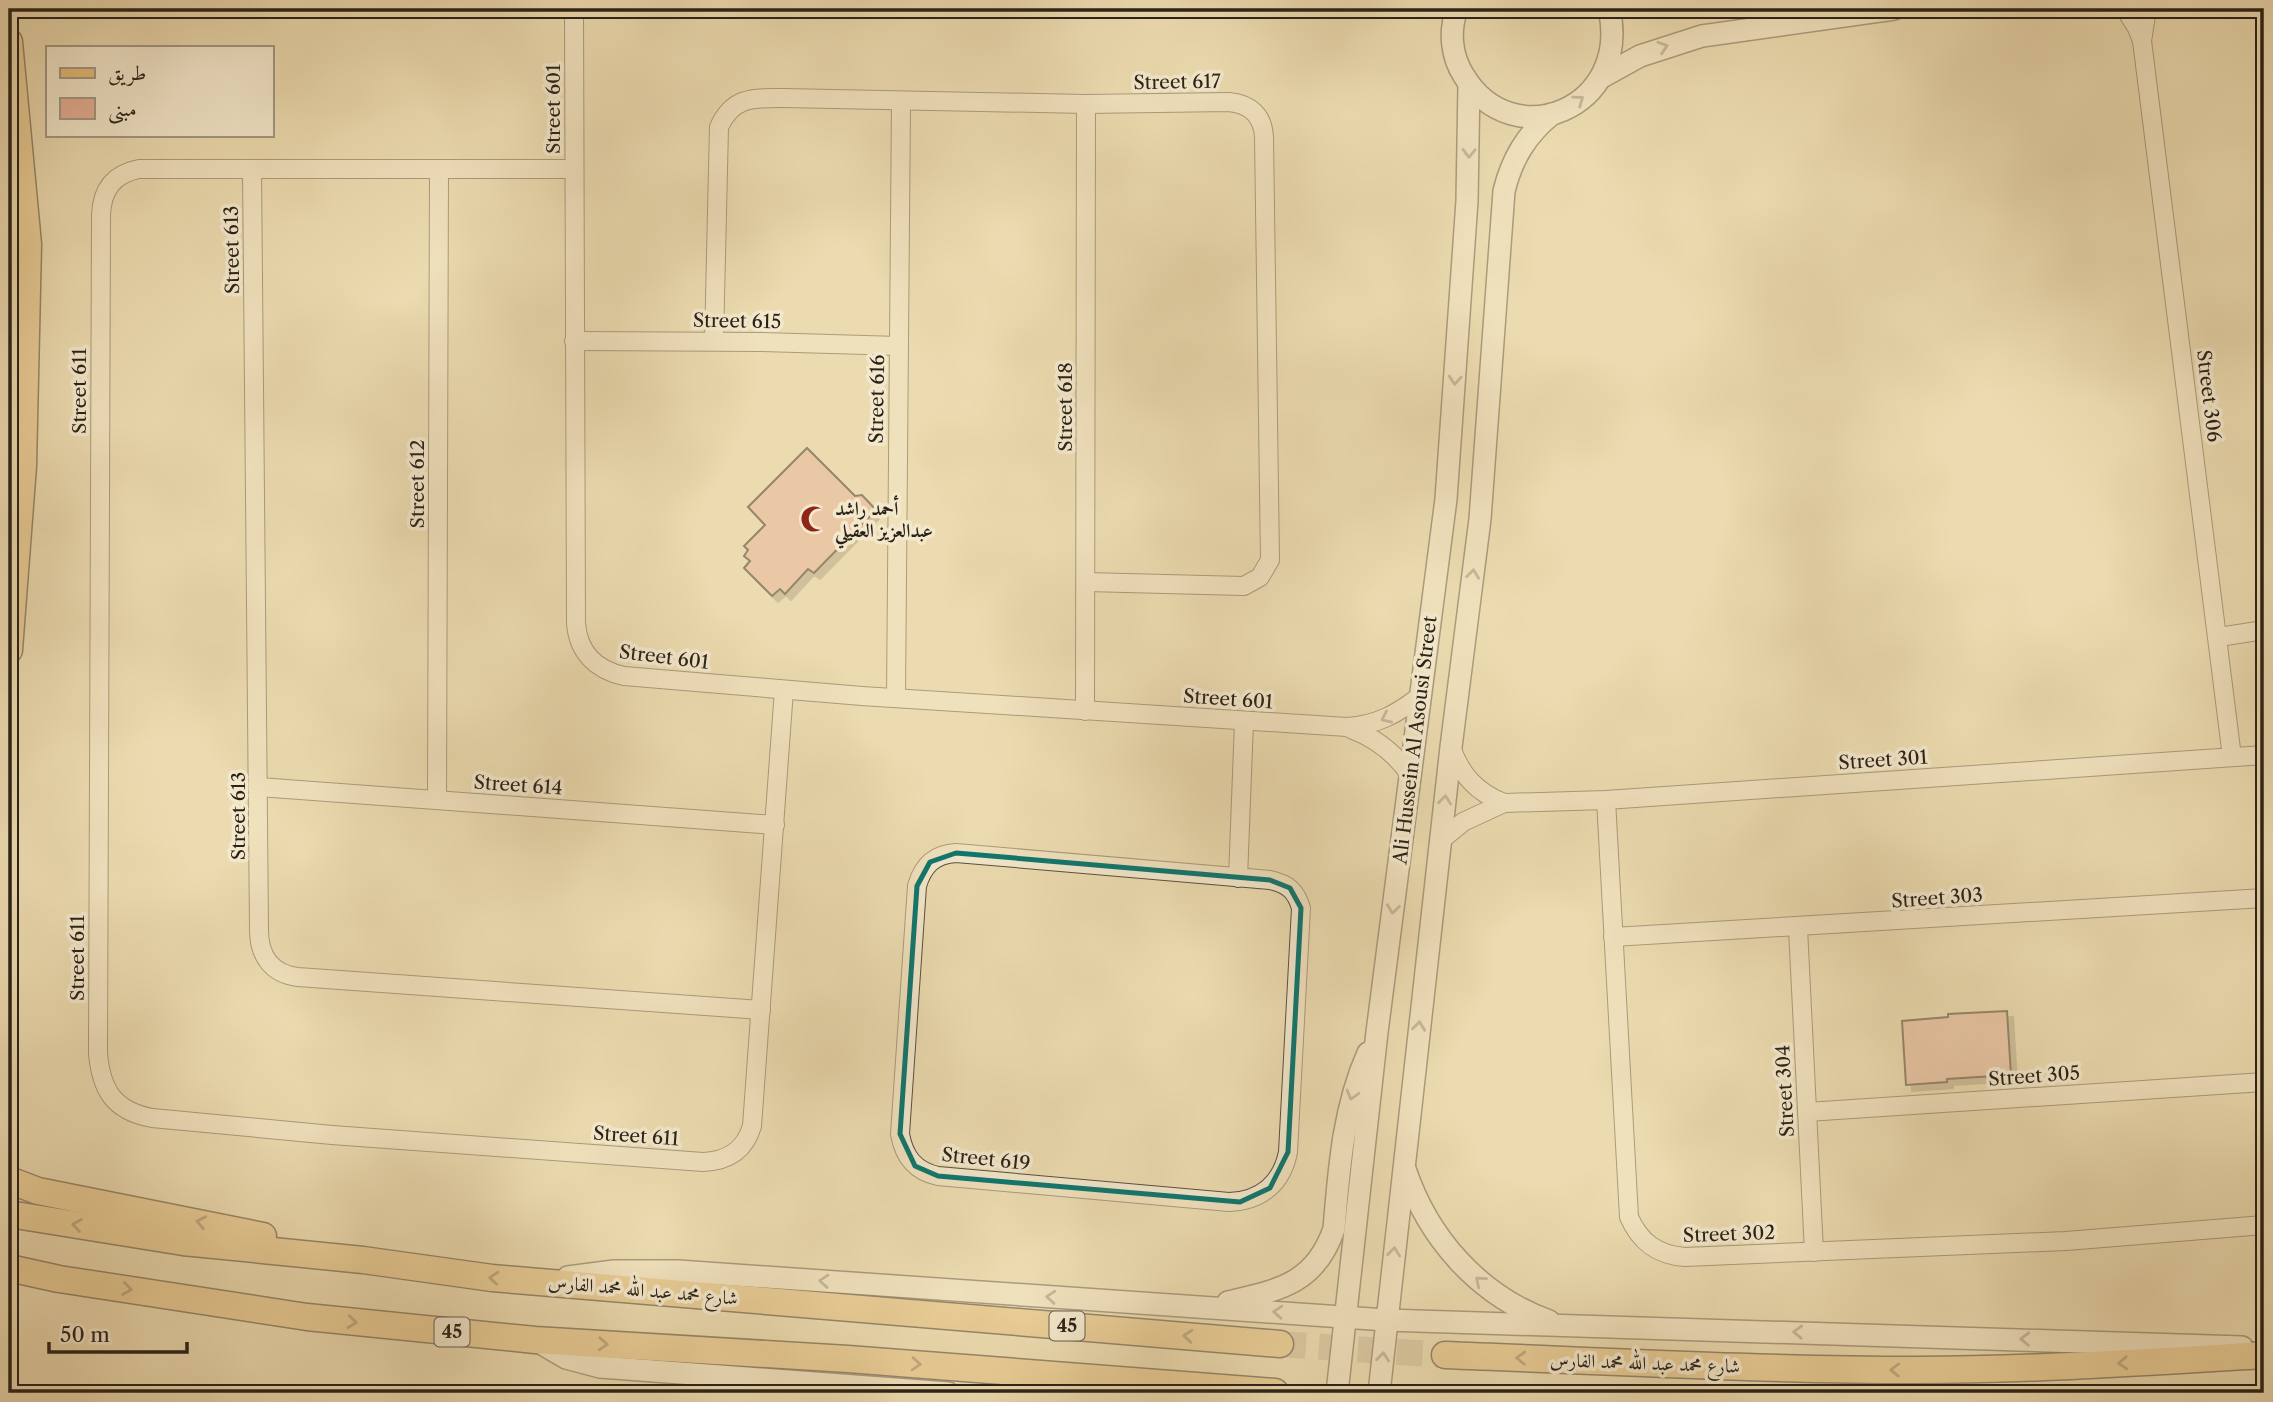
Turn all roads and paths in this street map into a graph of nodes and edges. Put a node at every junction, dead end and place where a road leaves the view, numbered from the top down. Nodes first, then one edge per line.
1 (574, 9) edge
2 (1457, 9) edge
3 (1609, 9) edge
4 (1894, 9) edge
5 (2125, 9) edge
6 (2147, 9) edge
7 (2142, 41) junction
8 (9, 42) edge
9 (1602, 77) junction
10 (1469, 84) junction
11 (901, 102) junction
12 (1086, 104) junction
13 (1552, 114) junction
14 (573, 169) junction
15 (252, 170) junction
16 (439, 170) junction
17 (575, 341) junction
18 (714, 341) junction
19 (899, 346) junction
20 (1086, 582) junction
21 (2264, 630) edge
22 (2219, 637) junction
23 (9, 650) edge
24 (785, 690) junction
25 (1420, 696) junction
26 (896, 698) junction
27 (1085, 711) junction
28 (1244, 722) junction
29 (1347, 727) junction
30 (1451, 747) junction
31 (2264, 755) edge
32 (2232, 757) junction
33 (1410, 776) junction
34 (259, 787) junction
35 (437, 799) junction
36 (1606, 800) junction
37 (1504, 803) junction
38 (775, 825) junction
39 (1440, 841) junction
40 (1238, 877) junction
41 (2264, 898) edge
42 (1798, 928) junction
43 (1613, 937) junction
44 (761, 1010) junction
45 (1377, 1032) junction
46 (2264, 1082) edge
47 (1807, 1112) junction
48 (1403, 1163) junction
49 (9, 1180) edge
50 (9, 1214) edge
51 (2264, 1225) edge
52 (1814, 1252) junction
53 (363, 1260) junction
54 (9, 1268) edge
55 (59, 1279) junction
56 (542, 1281) junction
57 (9, 1283) edge
58 (1206, 1307) junction
59 (1346, 1317) junction
60 (1386, 1320) junction
61 (1560, 1325) junction
62 (535, 1340) junction
63 (1280, 1344) tunnel mouth
64 (2264, 1353) edge
65 (1445, 1355) tunnel mouth
66 (1275, 1392) edge
67 (948, 1393) edge
68 (1337, 1393) edge
69 (1379, 1393) edge

1 - 14 street, Street 601
2 - 10 street
3 - 9 street
9 -> 4 street
5 - 7 street, Street 306
6 - 7 street, Street 306
7 - 22 street, Street 306
8 - 23 main road
13 -> 9 street
10 - 13 street
10 -> 25 street, Ali Hussein Al Asousi Street
11 - 12 street, Street 617
11 - 18 street, Street 617
11 - 19 street, Street 616
12 - 20 street, Street 618
12 - 20 street, Street 617
30 -> 13 street, Ali Hussein Al Asousi Street
14 - 16 street, Street 611
14 - 17 street, Street 601
15 - 16 street, Street 611
15 - 34 street, Street 613
15 - 44 street, Street 611
16 - 35 street, Street 612
17 - 18 street, Street 615
17 - 24 street, Street 601
18 - 19 street, Street 615
19 - 26 street, Street 616
20 - 27 street, Street 618
21 - 22 street
22 - 32 street, Street 306
24 - 26 street, Street 601
24 - 38 street, Street 611
25 -> 29 street, Street 601
25 - 33 street, Ali Hussein Al Asousi Street
26 - 27 street, Street 601
27 - 28 street, Street 601
28 - 29 street, Street 601
28 - 40 street
29 - 33 street, Street 601
30 - 37 street
39 -> 30 street, Ali Hussein Al Asousi Street
31 - 32 street, Street 301
32 - 36 street, Street 301
33 -> 45 street, Ali Hussein Al Asousi Street
34 - 35 street, Street 614
34 - 44 street, Street 613
35 - 38 street, Street 614
36 - 37 street, Street 301
36 - 43 street, Street 302
37 - 39 street, Street 301
38 - 44 street, Street 611
48 -> 39 street, Ali Hussein Al Asousi Street
40 - 40 street, Street 619
41 - 42 street, Street 303
42 - 43 street, Street 303
42 - 47 street, Street 304
43 - 52 street, Street 302
45 -> 58 street
45 - 59 street, Ali Hussein Al Asousi Street
46 - 47 street, Street 305
47 - 52 street, Street 304
60 -> 48 street, Ali Hussein Al Asousi Street
61 -> 48 street
53 -> 49 main road
53 -> 50 main road, شارع محمد عبد الله محمد الفارس / 45
51 - 52 street, Street 302
56 -> 53 main road, شارع محمد عبد الله محمد الفارس / 45
54 - 55 main road, 45
55 - 57 main road
55 -> 62 main road, 45
58 -> 56 street
63 -> 56 main road, شارع محمد عبد الله محمد الفارس / 45
59 -> 58 street
59 - 60 street
59 - 68 street, Ali Hussein Al Asousi Street
60 - 61 street
69 -> 60 street, Ali Hussein Al Asousi Street
64 -> 61 street
62 -> 66 main road, 45
62 - 67 street
64 -> 65 main road, شارع محمد عبد الله محمد الفارس

